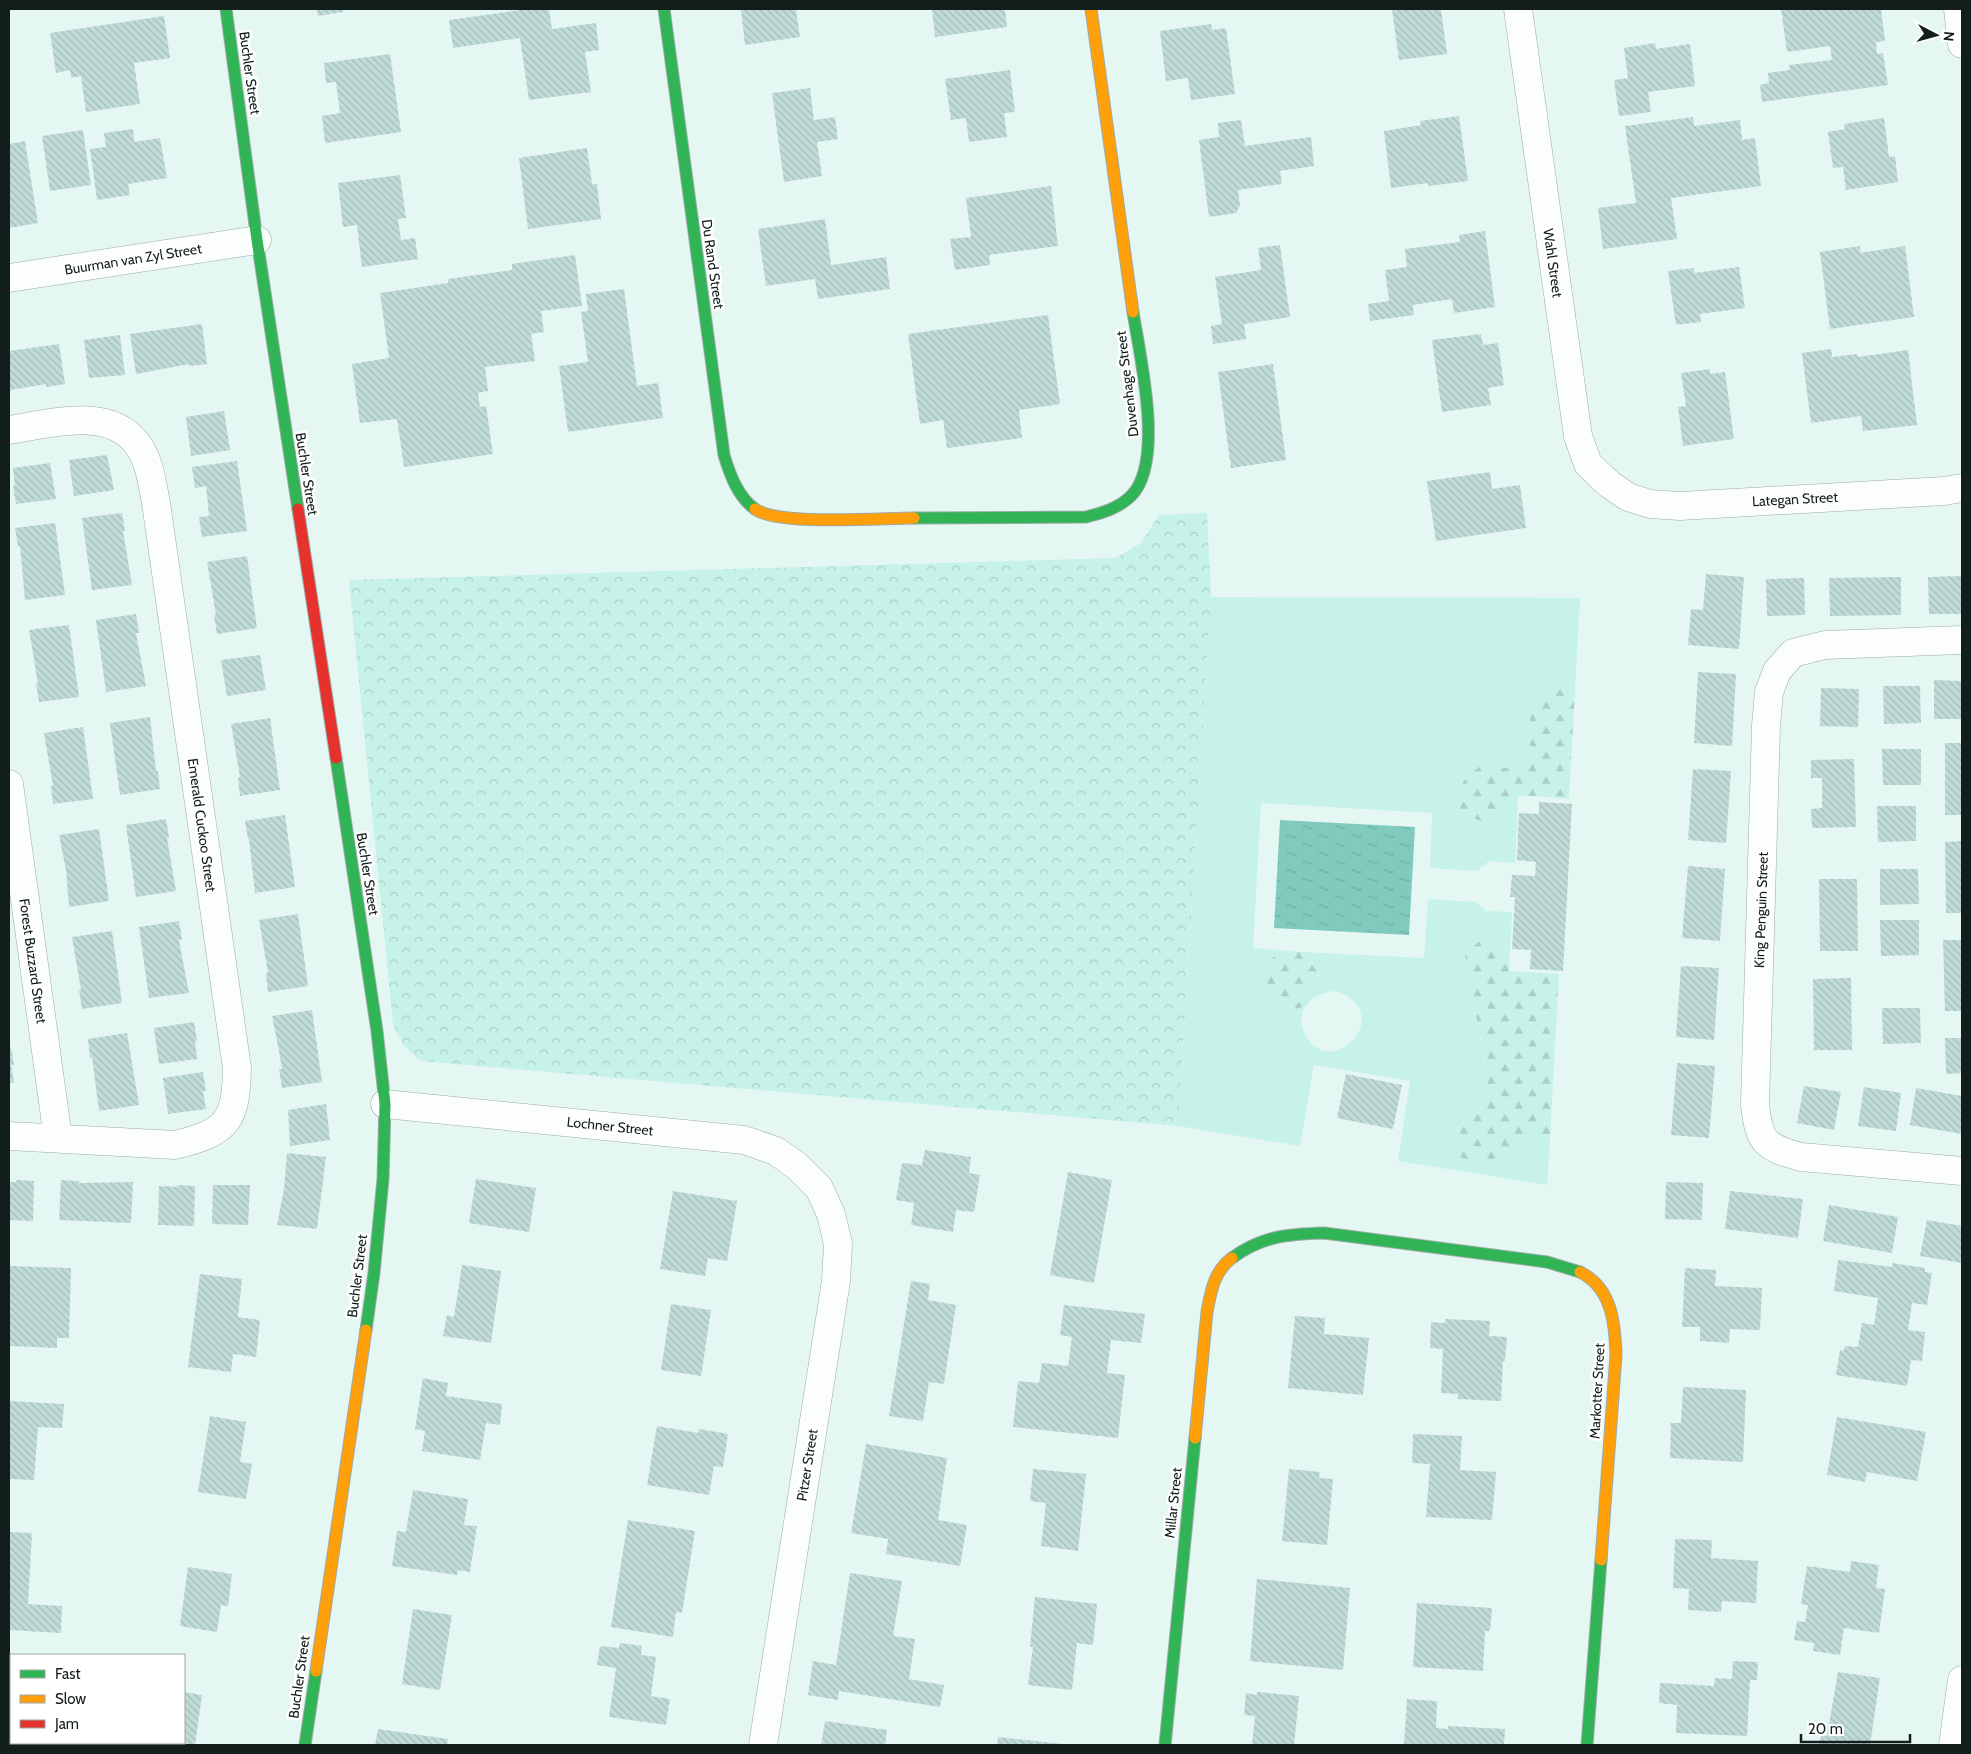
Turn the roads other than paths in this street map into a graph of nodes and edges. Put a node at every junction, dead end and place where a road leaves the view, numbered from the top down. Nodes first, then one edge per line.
1 (226, 9) edge
2 (664, 9) edge
3 (1091, 9) edge
4 (1518, 9) edge
5 (1958, 9) edge
6 (1962, 44) edge
7 (257, 240) junction
8 (9, 278) edge
9 (9, 430) edge
10 (1962, 488) edge
11 (1628, 497) joint
12 (759, 512) joint
13 (1962, 640) edge
14 (9, 784) edge
15 (385, 1104) junction
16 (9, 1136) edge
17 (58, 1138) junction
18 (1962, 1171) edge
19 (819, 1188) joint
20 (1221, 1267) joint
21 (1962, 1680) edge
22 (305, 1745) edge
23 (763, 1745) edge
24 (1165, 1745) edge
25 (1587, 1745) edge
26 (1953, 1745) edge

1 - 7 street, Buchler Street
2 - 12 street, Du Rand Street
3 - 12 street, Duvenhage Street
4 - 11 street, Wahl Street
5 - 6 street
7 - 8 street, Buurman van Zyl Street
7 - 15 street, Buchler Street
9 - 17 street, Emerald Cuckoo Street
10 - 11 street, Lategan Street
13 - 18 street, King Penguin Street
14 - 17 street, Forest Buzzard Street
15 - 19 street, Lochner Street
15 - 22 street, Buchler Street
16 - 17 street, Emerald Cuckoo Street
19 - 23 street, Pitzer Street
20 - 24 street, Millar Street
20 - 25 street, Markotter Street
21 - 26 street

